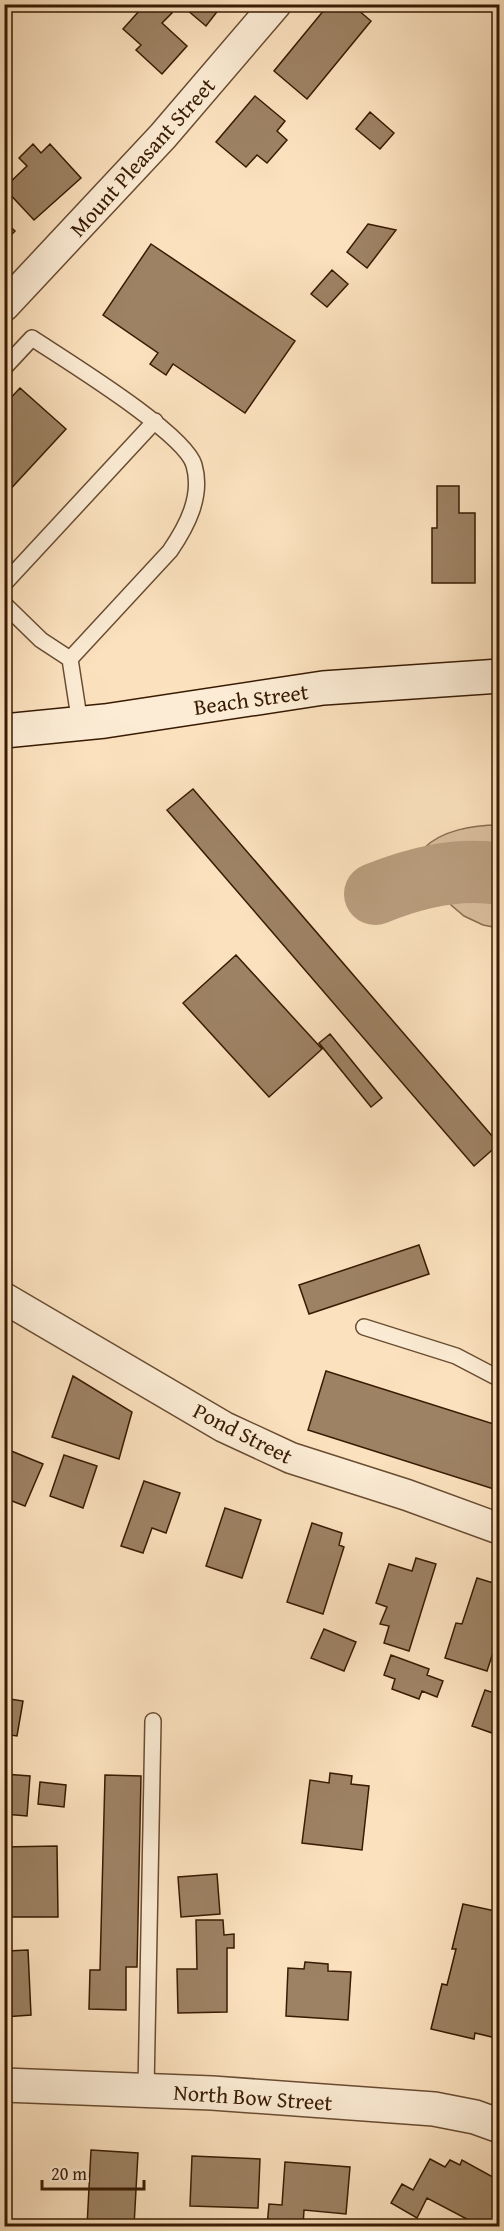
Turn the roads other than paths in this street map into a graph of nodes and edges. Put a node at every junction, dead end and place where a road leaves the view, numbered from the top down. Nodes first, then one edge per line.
1 (276, 4) edge
2 (4, 306) edge
3 (4, 368) edge
4 (154, 421) junction
5 (4, 584) edge
6 (4, 604) edge
7 (70, 659) junction
8 (500, 676) edge
9 (80, 724) junction
10 (4, 731) edge
11 (4, 1298) edge
12 (364, 1327) dead end
13 (500, 1379) edge
14 (500, 1528) edge
15 (153, 1721) dead end
16 (4, 2085) edge
17 (146, 2090) junction
18 (500, 2126) edge

1 - 2 street, Mount Pleasant Street
3 - 4 lane
4 - 5 lane
4 - 7 lane
6 - 7 lane
7 - 9 lane
8 - 9 main road, Beach Street
9 - 10 main road, Beach Street
11 - 14 street, Pond Street
12 - 13 lane
15 - 17 lane
16 - 17 main road, North Bow Street
17 - 18 main road, North Bow Street

